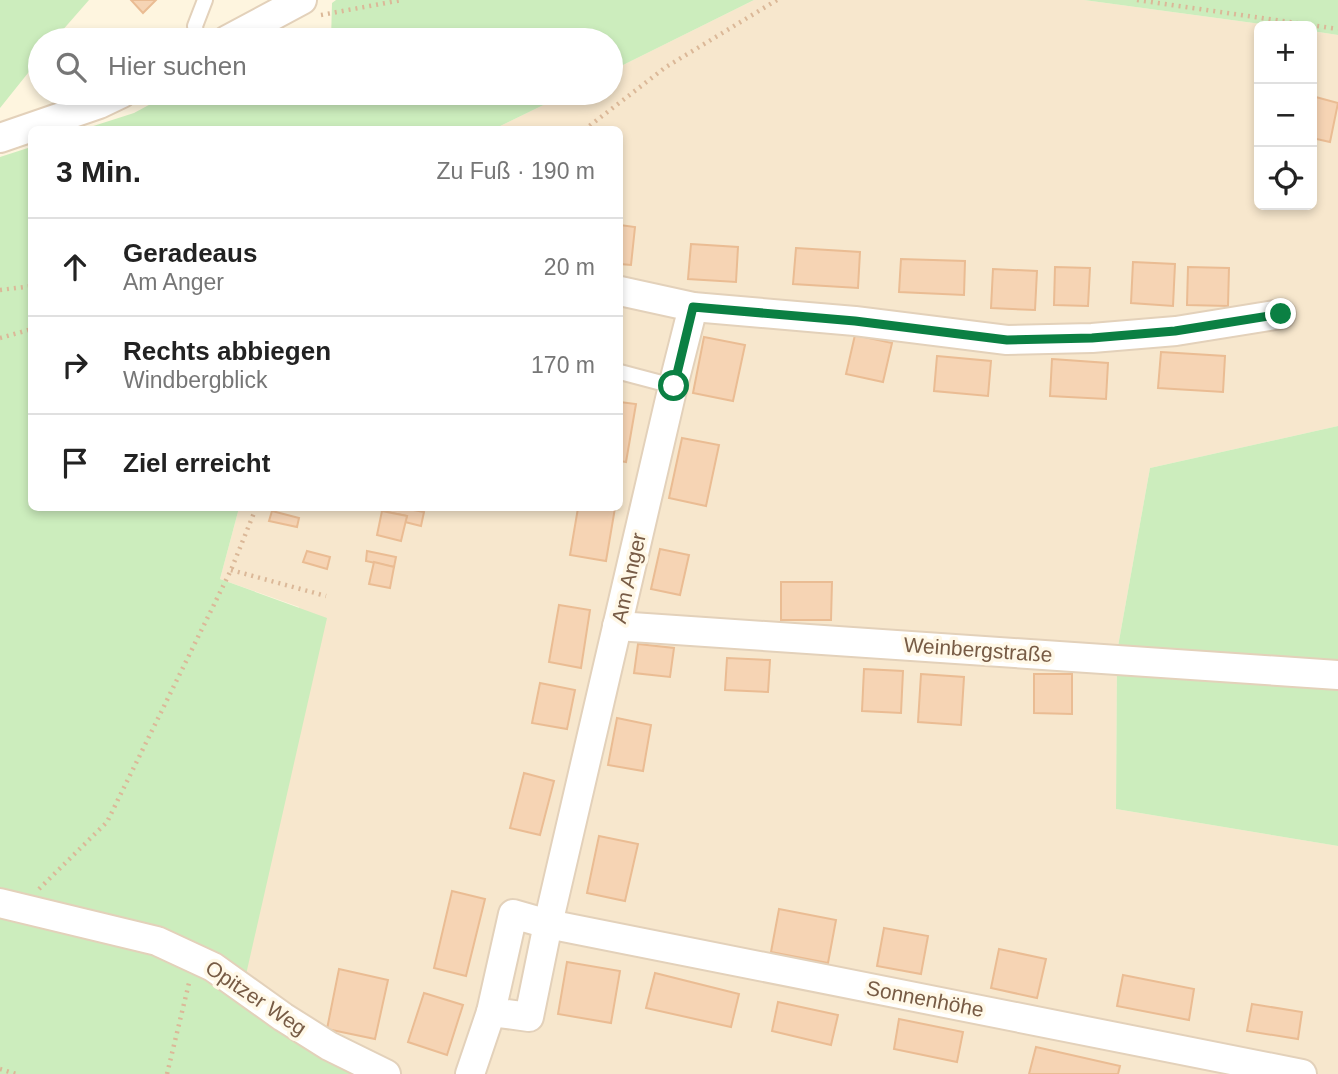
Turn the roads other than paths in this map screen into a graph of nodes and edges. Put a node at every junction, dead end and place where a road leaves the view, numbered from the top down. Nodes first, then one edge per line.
1 (205, 0) edge
2 (302, 0) edge
3 (195, 28) edge
4 (250, 28) edge
5 (96, 105) edge
6 (35, 126) edge
7 (28, 128) edge
8 (0, 138) edge
9 (623, 292) edge
10 (693, 307) junction
11 (1281, 314) dead end
12 (623, 373) edge
13 (674, 386) junction
14 (617, 626) junction
15 (1338, 675) edge
16 (11, 905) edge
17 (548, 924) junction
18 (491, 1012) junction
19 (386, 1074) edge
20 (470, 1074) edge
21 (1302, 1074) edge

1 - 3 lane
2 - 4 street
5 - 6 street
7 - 8 street
9 - 10 street
10 - 11 street
10 - 13 street, Am Anger
12 - 13 lane
13 - 14 street, Am Anger
14 - 15 street, Weinbergstraße
14 - 17 street, Am Anger
16 - 19 street, Opitzer Weg
17 - 18 street, Am Anger
17 - 18 street
17 - 21 street, Sonnenhöhe
18 - 20 street

